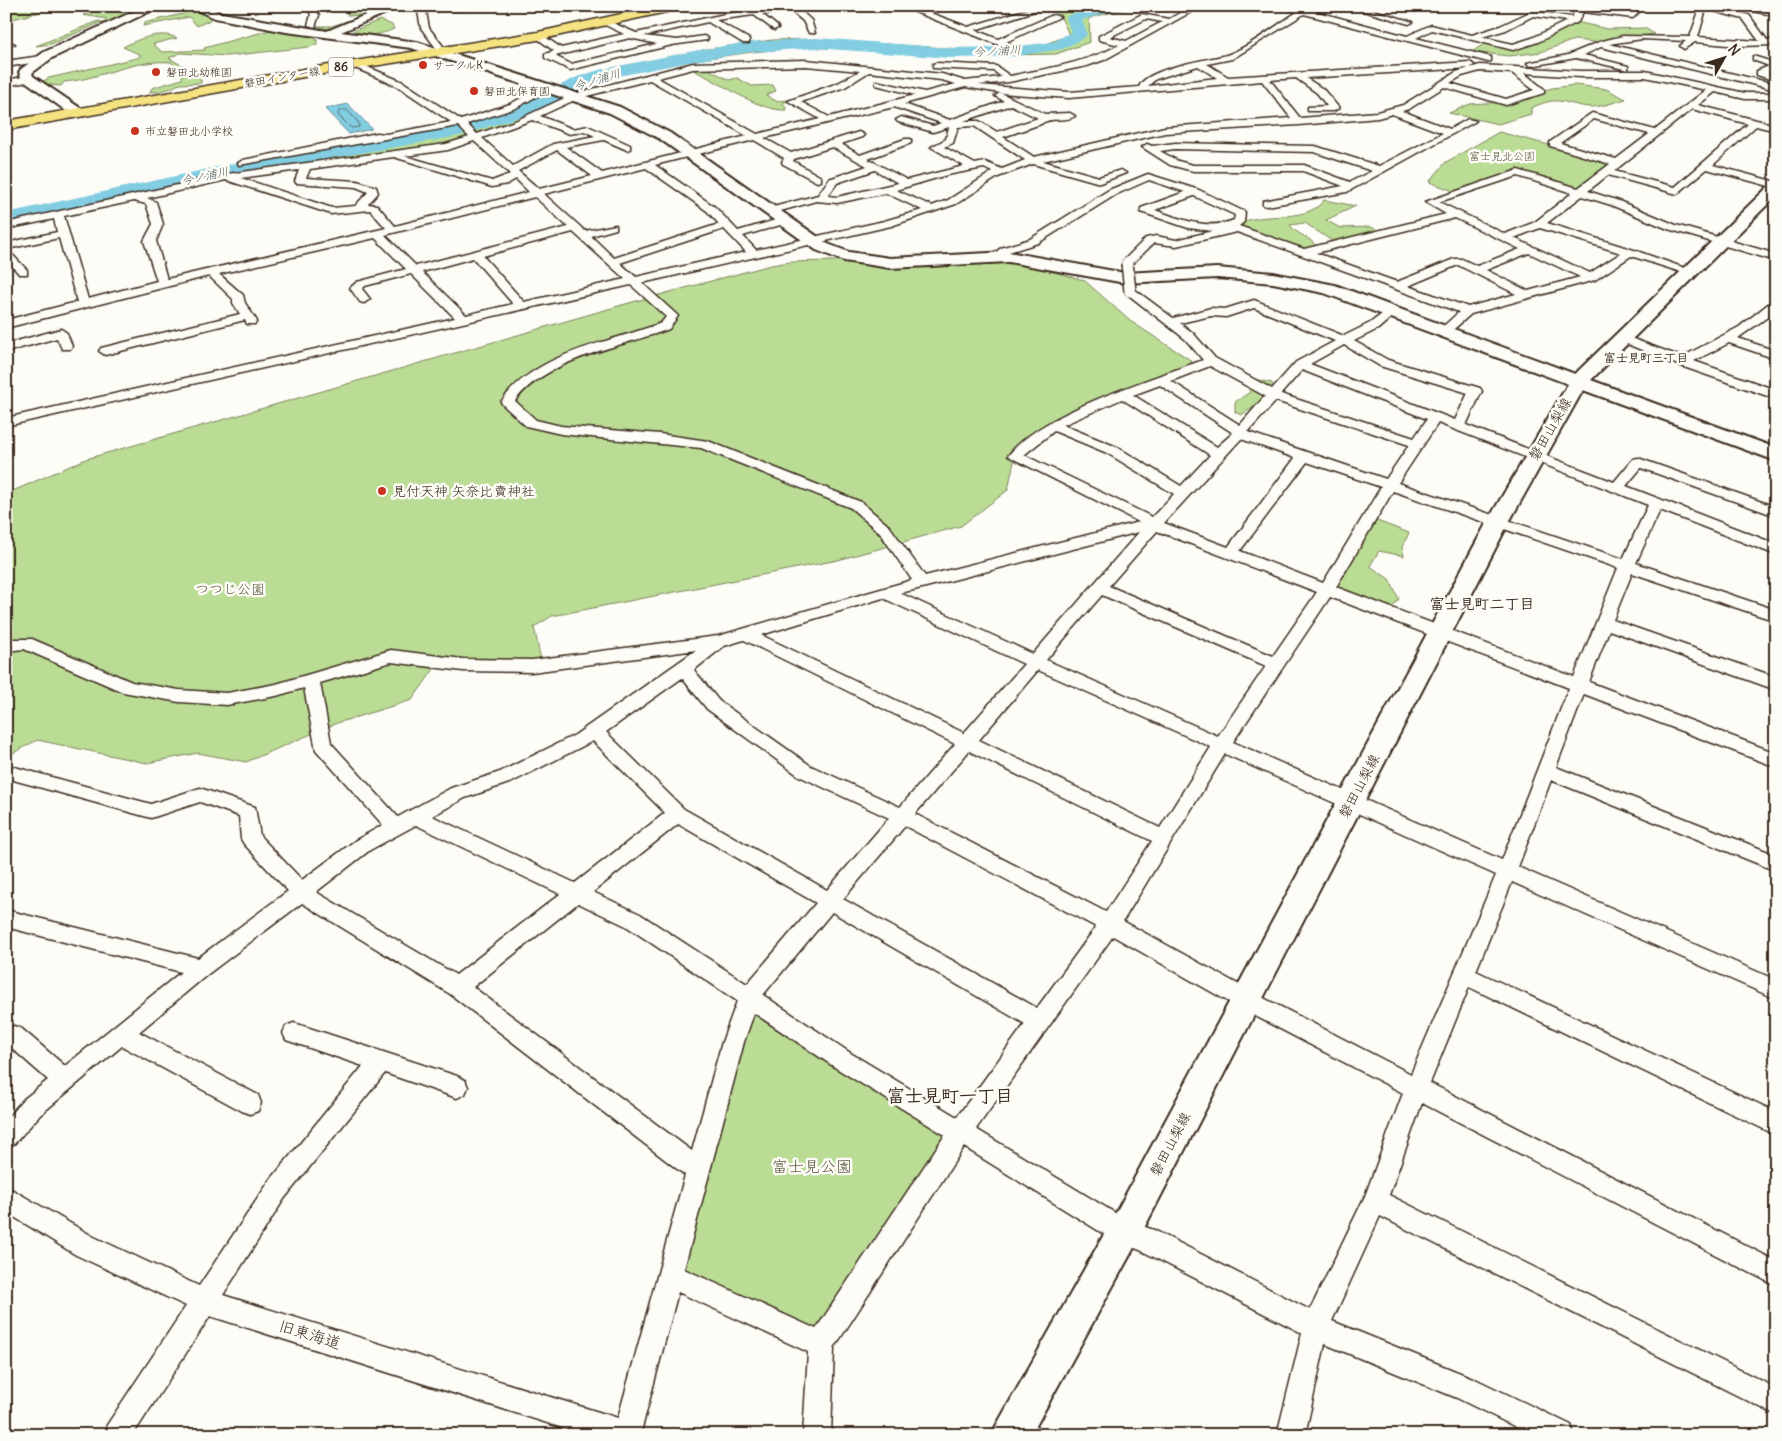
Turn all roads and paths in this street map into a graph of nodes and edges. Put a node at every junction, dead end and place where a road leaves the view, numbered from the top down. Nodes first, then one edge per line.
1 (156, 6) edge
2 (192, 6) edge
3 (311, 6) edge
4 (398, 6) edge
5 (421, 6) edge
6 (676, 6) edge
7 (811, 6) edge
8 (904, 6) edge
9 (1198, 6) edge
10 (1283, 6) edge
11 (1312, 6) edge
12 (1350, 6) edge
13 (1641, 6) edge
14 (1698, 6) edge
15 (1702, 6) edge
16 (1758, 6) edge
17 (1043, 7) edge
18 (1580, 7) edge
19 (793, 8) junction
20 (935, 8) dead end
21 (1004, 9) dead end
22 (1301, 11) junction
23 (756, 12) junction
24 (920, 13) junction
25 (1019, 14) junction
26 (1776, 14) edge
27 (1056, 17) dead end
28 (708, 19) junction
29 (1575, 20) junction
30 (1169, 21) junction
31 (606, 22) junction
32 (1409, 22) dead end
33 (312, 25) dead end
34 (774, 28) dead end
35 (968, 30) junction
36 (812, 31) dead end
37 (327, 34) junction
38 (538, 36) junction
39 (632, 36) junction
40 (1472, 37) junction
41 (704, 38) dead end
42 (1408, 39) junction
43 (1693, 40) junction
44 (746, 41) dead end
45 (998, 42) junction
46 (1776, 42) edge
47 (1765, 43) junction
48 (669, 44) junction
49 (1126, 44) junction
50 (1600, 44) junction
51 (1009, 46) dead end
52 (438, 49) junction
53 (560, 51) junction
54 (1574, 55) junction
55 (1672, 55) junction
56 (1756, 58) dead end
57 (41, 59) junction
58 (1199, 63) junction
59 (6, 64) edge
60 (912, 64) dead end
61 (356, 65) junction
62 (930, 66) dead end
63 (842, 67) junction
64 (1514, 67) junction
65 (868, 69) junction
66 (1645, 74) junction
67 (651, 77) junction
68 (1300, 77) junction
69 (1776, 78) edge
70 (28, 79) junction
71 (1009, 79) junction
72 (1265, 79) junction
73 (1227, 81) junction
74 (879, 83) dead end
75 (968, 83) junction
76 (6, 84) edge
77 (1443, 84) junction
78 (550, 87) junction
79 (1776, 87) edge
80 (1141, 88) junction
81 (983, 89) junction
82 (1713, 89) junction
83 (925, 95) junction
84 (575, 96) junction
85 (1776, 96) edge
86 (1013, 101) junction
87 (894, 104) junction
88 (1690, 106) junction
89 (1290, 110) junction
90 (1393, 111) junction
91 (78, 113) junction
92 (1070, 116) dead end
93 (532, 117) junction
94 (1044, 117) junction
95 (828, 120) junction
96 (901, 120) dead end
97 (1471, 121) dead end
98 (1299, 122) junction
99 (1754, 123) junction
100 (461, 124) junction
101 (951, 124) junction
102 (6, 126) edge
103 (1776, 128) edge
104 (1450, 132) junction
105 (1657, 133) junction
106 (859, 134) dead end
107 (475, 136) junction
108 (995, 136) junction
109 (605, 137) junction
110 (757, 137) junction
111 (1132, 138) junction
112 (908, 141) dead end
113 (832, 143) junction
114 (558, 146) junction
115 (628, 147) dead end
116 (1151, 149) junction
117 (690, 153) junction
118 (396, 156) junction
119 (790, 157) junction
120 (860, 158) junction
121 (1033, 161) junction
122 (1618, 163) junction
123 (648, 165) junction
124 (230, 166) dead end
125 (306, 166) junction
126 (1706, 166) junction
127 (876, 167) junction
128 (974, 167) junction
129 (1380, 170) junction
130 (514, 172) junction
131 (1000, 172) junction
132 (1607, 172) junction
133 (1121, 173) dead end
134 (227, 177) junction
135 (601, 177) junction
136 (817, 179) dead end
137 (905, 183) junction
138 (1352, 186) junction
139 (1776, 186) edge
140 (887, 190) junction
141 (1195, 192) junction
142 (1580, 192) junction
143 (539, 194) junction
144 (136, 198) junction
145 (821, 198) junction
146 (1267, 203) dead end
147 (359, 207) junction
148 (932, 210) junction
149 (770, 211) junction
150 (58, 215) junction
151 (1456, 215) junction
152 (784, 221) junction
153 (1539, 224) junction
154 (726, 225) junction
155 (6, 226) edge
156 (612, 227) dead end
157 (393, 230) junction
158 (580, 232) junction
159 (63, 234) junction
160 (377, 234) junction
161 (736, 235) junction
162 (1507, 237) junction
163 (813, 241) junction
164 (1720, 242) junction
165 (6, 246) edge
166 (1531, 249) junction
167 (6, 252) edge
168 (1306, 252) junction
169 (1630, 252) junction
170 (475, 254) junction
171 (754, 254) junction
172 (996, 258) junction
173 (1776, 258) edge
174 (612, 262) junction
175 (414, 269) junction
176 (1477, 270) junction
177 (23, 272) dead end
178 (211, 272) junction
179 (1690, 272) junction
180 (1591, 278) junction
181 (632, 280) junction
182 (163, 283) junction
183 (1397, 286) junction
184 (1526, 296) junction
185 (364, 299) dead end
186 (84, 304) junction
187 (1776, 304) edge
188 (520, 305) junction
189 (1467, 311) junction
190 (1390, 312) junction
191 (463, 319) junction
192 (1770, 319) edge
193 (1171, 322) junction
194 (6, 324) edge
195 (1443, 332) junction
196 (1621, 339) junction
197 (1728, 339) junction
198 (1346, 341) junction
199 (66, 346) dead end
200 (6, 348) edge
201 (105, 351) dead end
202 (1776, 355) edge
203 (1212, 361) junction
204 (1682, 362) junction
205 (1300, 365) junction
206 (1161, 380) junction
207 (1578, 382) junction
208 (1123, 394) junction
209 (1776, 395) edge
210 (1274, 396) junction
211 (1435, 417) junction
212 (6, 422) edge
213 (1052, 425) junction
214 (1458, 426) junction
215 (1240, 433) junction
216 (1417, 443) junction
217 (1218, 454) junction
218 (1534, 455) junction
219 (1776, 455) edge
220 (1304, 456) junction
221 (1389, 485) junction
222 (1617, 488) junction
223 (1182, 493) junction
224 (1656, 503) junction
225 (1776, 512) edge
226 (1498, 522) junction
227 (1155, 523) junction
228 (1776, 550) edge
229 (1231, 553) junction
230 (1627, 566) junction
231 (922, 582) junction
232 (1100, 588) junction
233 (1327, 589) junction
234 (884, 592) junction
235 (1776, 616) edge
236 (1606, 623) junction
237 (1439, 633) junction
238 (746, 634) junction
239 (718, 642) junction
240 (6, 646) edge
241 (1036, 663) junction
242 (1276, 664) junction
243 (684, 669) junction
244 (311, 680) junction
245 (1776, 684) edge
246 (1579, 686) junction
247 (594, 731) junction
248 (967, 742) junction
249 (1223, 743) junction
250 (1776, 760) edge
251 (1547, 771) junction
252 (11, 773) dead end
253 (1351, 802) junction
254 (677, 814) junction
255 (414, 816) junction
256 (902, 816) junction
257 (396, 827) junction
258 (1164, 838) junction
259 (1776, 863) edge
260 (1507, 871) junction
261 (577, 892) junction
262 (302, 893) junction
263 (828, 901) junction
264 (6, 918) edge
265 (1110, 924) junction
266 (200, 968) junction
267 (1464, 975) junction
268 (457, 988) junction
269 (1776, 990) edge
270 (749, 998) junction
271 (1246, 1000) junction
272 (1040, 1021) junction
273 (294, 1033) dead end
274 (121, 1034) junction
275 (14, 1036) dead end
276 (380, 1062) junction
277 (64, 1081) junction
278 (457, 1087) dead end
279 (1416, 1089) junction
280 (250, 1103) dead end
281 (1776, 1124) edge
282 (961, 1131) junction
283 (6, 1136) edge
284 (698, 1170) junction
285 (6, 1198) edge
286 (1375, 1201) junction
287 (1124, 1232) junction
288 (1776, 1274) edge
289 (670, 1275) junction
290 (203, 1301) junction
291 (1316, 1326) junction
292 (821, 1345) junction
293 (1776, 1402) edge
294 (628, 1434) edge
295 (117, 1435) edge
296 (817, 1435) edge
297 (1010, 1435) edge
298 (1291, 1435) edge
299 (1560, 1435) edge

1 - 57 street
2 - 37 street
3 - 33 street
4 - 37 street
5 - 52 street
6 - 31 main road, 磐田インター線 / 86
7 - 19 street
8 - 24 street
9 - 30 street
10 - 22 street
11 - 22 street
12 - 32 street
13 - 18 street
14 - 43 street
15 - 47 street
16 - 26 street
17 - 25 street
18 - 29 street
19 - 23 street
19 - 36 street
20 - 24 street
21 - 25 street
22 - 42 street
22 - 58 street
23 - 28 street
23 - 34 street
24 - 35 street
25 - 35 street
27 - 45 street
28 - 39 street
28 - 44 street
29 - 40 street
29 - 40 street
30 - 49 street
30 - 49 street
31 - 38 main road, 磐田インター線 / 86
31 - 39 street
35 - 45 street
37 - 52 street
38 - 52 main road, 磐田インター線 / 86
38 - 53 street
39 - 48 street
39 - 53 street
40 - 42 street
41 - 48 street
42 - 64 street
43 - 47 street
43 - 50 street
43 - 55 street
45 - 51 street
46 - 47 street
48 - 53 street
49 - 71 street
50 - 54 street
50 - 55 street
52 - 61 main road, 磐田インター線 / 86
52 - 78 street
54 - 64 street
54 - 66 street
55 - 66 street
55 - 79 street
56 - 69 street
57 - 59 street
57 - 70 street
58 - 73 street
58 - 80 street
60 - 63 street
61 - 91 main road, 磐田インター線 / 86
61 - 100 street
62 - 71 street
63 - 65 street
63 - 67 street
64 - 66 street
64 - 68 street
64 - 77 street
64 - 77 street
65 - 75 street
65 - 95 street
66 - 82 street
67 - 84 street
67 - 110 street
68 - 72 street
68 - 89 street
70 - 76 street
70 - 91 street
71 - 75 street
72 - 73 street
72 - 89 street
73 - 80 street
74 - 83 street
75 - 81 street
75 - 83 street
77 - 90 street
78 - 84 street
78 - 100 street
80 - 81 street
81 - 86 street
82 - 85 street
82 - 88 street
83 - 87 street
84 - 93 street
84 - 117 street
86 - 94 street
86 - 101 street
87 - 95 street
87 - 101 street
88 - 99 street
88 - 105 street
89 - 98 street
90 - 98 street
90 - 104 street
91 - 102 main road, 磐田インター線 / 86
92 - 94 street
93 - 107 street
93 - 109 street
94 - 108 street
95 - 110 street
96 - 101 street
97 - 104 street
98 - 111 street
99 - 103 street
99 - 126 street
100 - 107 street
100 - 124 street
101 - 108 street
101 - 128 street
104 - 129 street
105 - 122 street
105 - 122 street
106 - 113 street
107 - 118 street
107 - 130 street
108 - 121 street
109 - 114 street
109 - 115 street
110 - 117 street
110 - 119 street
111 - 116 street
111 - 121 street
112 - 120 street
113 - 119 street
113 - 120 street
114 - 130 street
114 - 135 street
116 - 129 street
116 - 138 street
117 - 123 street
117 - 149 street
118 - 125 street
118 - 130 street
119 - 136 street
120 - 127 street
121 - 131 street
121 - 133 street
122 - 132 street
123 - 135 street
123 - 154 street
125 - 134 street
125 - 147 street
126 - 132 street
126 - 139 street
127 - 137 street
127 - 145 street
128 - 131 street
128 - 137 street
129 - 138 street
130 - 143 street
131 - 148 street
132 - 142 street
134 - 144 street
134 - 147 street
135 - 143 street
137 - 140 street
138 - 146 street
139 - 164 street, 磐田山梨線
140 - 145 street
140 - 148 street
141 - 141 street
141 - 172 street
142 - 151 street
142 - 153 street
142 - 164 street
143 - 157 street
143 - 158 street
144 - 150 street
144 - 182 street
145 - 149 street
147 - 157 street
148 - 163 street
149 - 152 street
150 - 155 street
150 - 159 street
151 - 162 street
151 - 168 street
152 - 161 street
152 - 163 street
153 - 162 street
153 - 169 street
154 - 161 street
154 - 174 street
156 - 158 street
157 - 160 street
158 - 170 street
158 - 174 street
159 - 165 street
159 - 186 street
160 - 175 street
160 - 178 street
161 - 171 street
162 - 166 street
163 - 171 street
163 - 172 street
164 - 173 street
164 - 179 street, 磐田山梨線
166 - 176 street
166 - 180 street
167 - 177 street
168 - 183 street
168 - 193 street, bridge
169 - 179 street
169 - 180 street
170 - 175 street
170 - 188 street
171 - 181 street
172 - 190 street
174 - 181 street
175 - 185 street
175 - 191 street
176 - 183 street
176 - 184 street
178 - 182 street
178 - 201 street
179 - 196 street, 磐田山梨線
180 - 184 street
181 - 188 street
181 - 231 street
182 - 186 street
183 - 189 street
184 - 189 street
186 - 194 street
187 - 192 street
188 - 191 street
189 - 195 street
190 - 195 street
190 - 198 street
191 - 212 street
192 - 197 street
193 - 198 street
193 - 203 street
195 - 207 street
196 - 204 street
196 - 207 street, 磐田山梨線
197 - 202 street
197 - 204 street
198 - 205 street
198 - 214 street
199 - 200 street
203 - 206 street
203 - 210 street
204 - 209 street
205 - 210 street
205 - 211 street
206 - 208 street
206 - 215 street
207 - 218 street, 磐田山梨線
207 - 219 street
208 - 213 street
208 - 217 street
210 - 215 street
210 - 216 street
211 - 214 street
211 - 216 street
213 - 223 street
213 - 227 street
214 - 218 street
215 - 217 street
215 - 220 street
216 - 221 street
217 - 223 street
218 - 222 street
218 - 226 street, 磐田山梨線
220 - 221 street
220 - 229 street
221 - 226 street
221 - 233 street
222 - 224 street
222 - 225 street
223 - 227 street
224 - 228 street
224 - 230 street
226 - 230 street
226 - 237 street, 磐田山梨線
227 - 229 street
227 - 231 street
227 - 232 street
229 - 233 street
230 - 235 street
230 - 236 street
231 - 234 street
232 - 241 street
232 - 242 street
233 - 237 street
233 - 242 street
234 - 238 street
234 - 241 street
236 - 245 street
236 - 246 street
237 - 246 street
237 - 253 street, 磐田山梨線
238 - 239 street
238 - 248 street
239 - 243 street
239 - 244 street
240 - 244 street
241 - 248 street
241 - 249 street
242 - 249 street
243 - 247 street
243 - 256 street
244 - 257 street
246 - 250 street
246 - 251 street
247 - 254 street
247 - 255 street
248 - 256 street
248 - 258 street
249 - 253 street
249 - 258 street
251 - 259 street
251 - 260 street
252 - 262 street
253 - 260 street
253 - 271 street, 磐田山梨線
254 - 261 street
254 - 263 street
255 - 257 street
255 - 261 street
256 - 263 street
256 - 265 street
257 - 262 street
258 - 265 street
260 - 267 street
260 - 269 street
261 - 268 street
261 - 270 street
262 - 266 street
262 - 268 street
263 - 270 street
263 - 272 street
264 - 266 street
265 - 271 street
265 - 272 street
266 - 274 street
267 - 279 street
267 - 281 street
268 - 284 street
270 - 282 street
270 - 284 street
271 - 279 street
271 - 287 street, 磐田山梨線
272 - 282 street
273 - 276 street
274 - 277 street
274 - 280 street
275 - 277 street
276 - 278 street
276 - 290 street
277 - 283 street
279 - 286 street
279 - 288 street
282 - 287 street
282 - 292 street
284 - 289 street
285 - 290 street, 旧東海道
286 - 291 street
286 - 293 street
287 - 291 street
287 - 297 street, 磐田山梨線
289 - 292 street
289 - 294 street
290 - 294 street, 旧東海道
290 - 295 street
291 - 298 street
291 - 299 street
292 - 296 street

